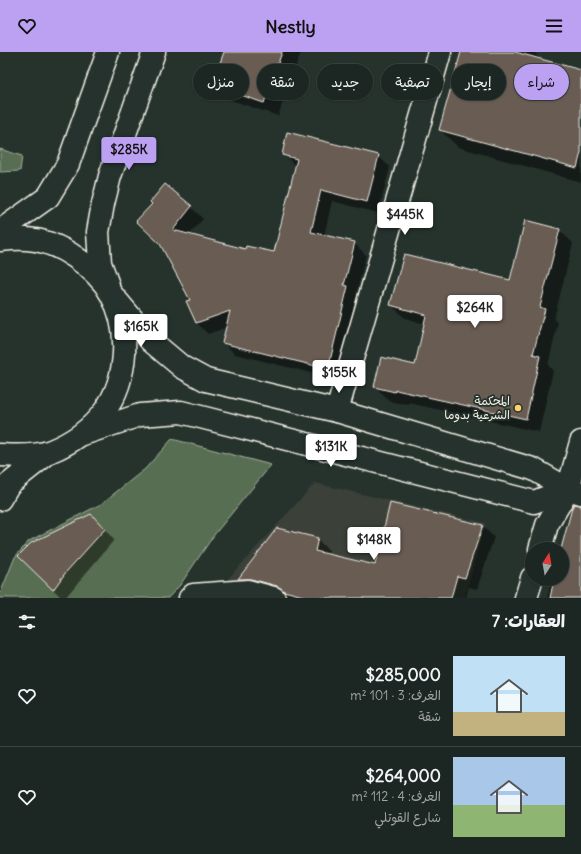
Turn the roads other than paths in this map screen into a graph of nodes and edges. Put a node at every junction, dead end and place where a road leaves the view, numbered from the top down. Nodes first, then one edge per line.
1 (108, 52) edge
2 (154, 52) edge
3 (440, 52) edge
4 (0, 231) edge
5 (0, 240) edge
6 (111, 293) junction
7 (337, 411) junction
8 (83, 434) junction
9 (581, 442) edge
10 (50, 451) junction
11 (0, 455) edge
12 (574, 491) edge
13 (0, 499) edge
14 (542, 542) edge
15 (530, 586) edge
16 (190, 598) edge
17 (274, 598) edge
18 (526, 598) edge

1 - 4 street
2 - 6 street
3 - 7 street
5 - 6 street
6 - 7 street
6 - 8 street
7 - 12 street
8 - 10 street
8 - 12 street
9 - 12 street
10 - 11 street
10 - 13 street
12 - 14 street
15 - 18 street
16 - 17 street

